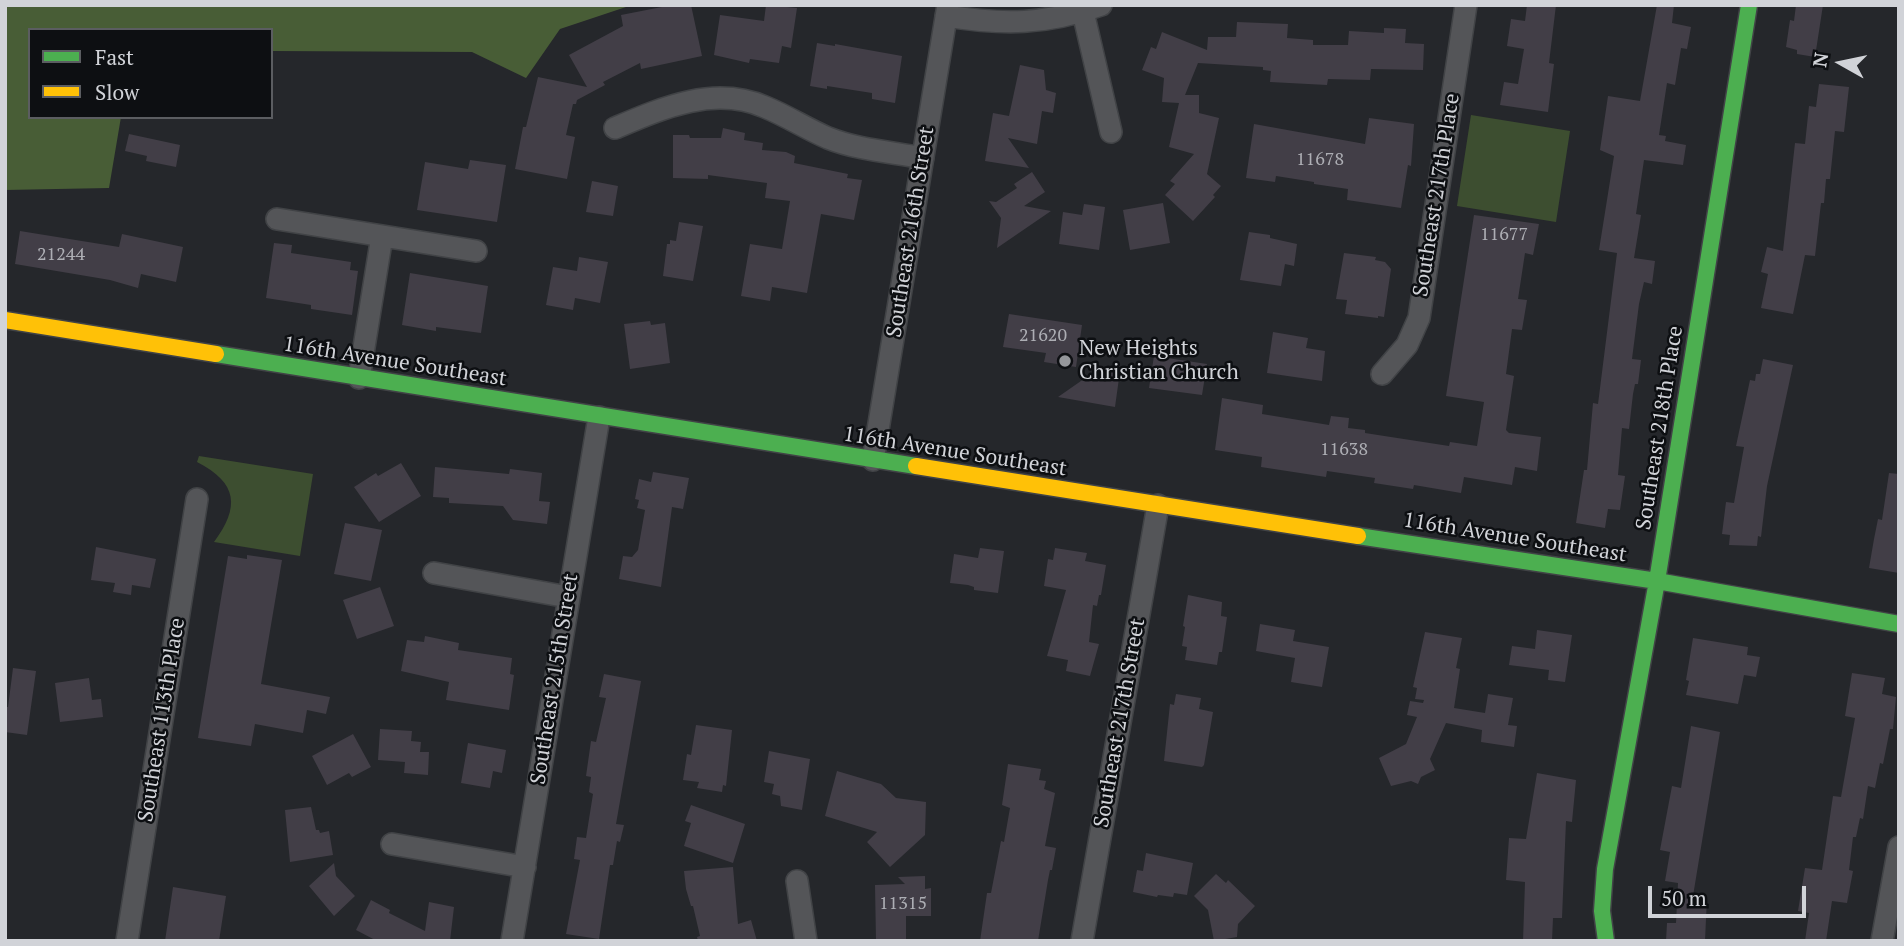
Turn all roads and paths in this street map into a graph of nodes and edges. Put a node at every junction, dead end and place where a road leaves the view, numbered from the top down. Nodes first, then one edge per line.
1 (1466, 5) edge
2 (1749, 5) edge
3 (1092, 9) edge
4 (947, 10) edge
5 (615, 128) dead end
6 (1111, 132) dead end
7 (923, 158) junction
8 (277, 219) dead end
9 (382, 236) junction
10 (476, 251) dead end
11 (5, 320) edge
12 (1382, 374) dead end
13 (359, 378) junction
14 (599, 417) junction
15 (873, 460) junction
16 (197, 499) dead end
17 (1158, 505) junction
18 (433, 573) dead end
19 (1657, 581) junction
20 (568, 597) junction
21 (1899, 624) edge
22 (392, 845) dead end
23 (1899, 847) edge
24 (525, 867) junction
25 (797, 881) dead end
26 (127, 941) edge
27 (512, 941) edge
28 (806, 941) edge
29 (1082, 941) edge
30 (1606, 941) edge
31 (1882, 941) edge

1 - 12 street, Southeast 217th Place
2 - 19 main road, Southeast 218th Place
3 - 4 street
3 - 6 street
4 - 7 street, Southeast 216th Street
5 - 7 street
7 - 15 street, Southeast 216th Street
8 - 9 street
9 - 10 street
9 - 13 street
11 - 13 main road, 116th Avenue Southeast
13 - 14 main road, 116th Avenue Southeast
14 - 15 main road, 116th Avenue Southeast
14 - 20 street, Southeast 215th Street
15 - 17 main road, 116th Avenue Southeast
16 - 26 street, Southeast 113th Place
17 - 19 main road, 116th Avenue Southeast
17 - 29 street, Southeast 217th Street
18 - 20 street
19 - 21 main road, 116th Avenue Southeast
19 - 30 main road, Southeast 218th Place
20 - 24 street, Southeast 215th Street
22 - 24 street
23 - 31 street
24 - 27 street, Southeast 215th Street
25 - 28 street

